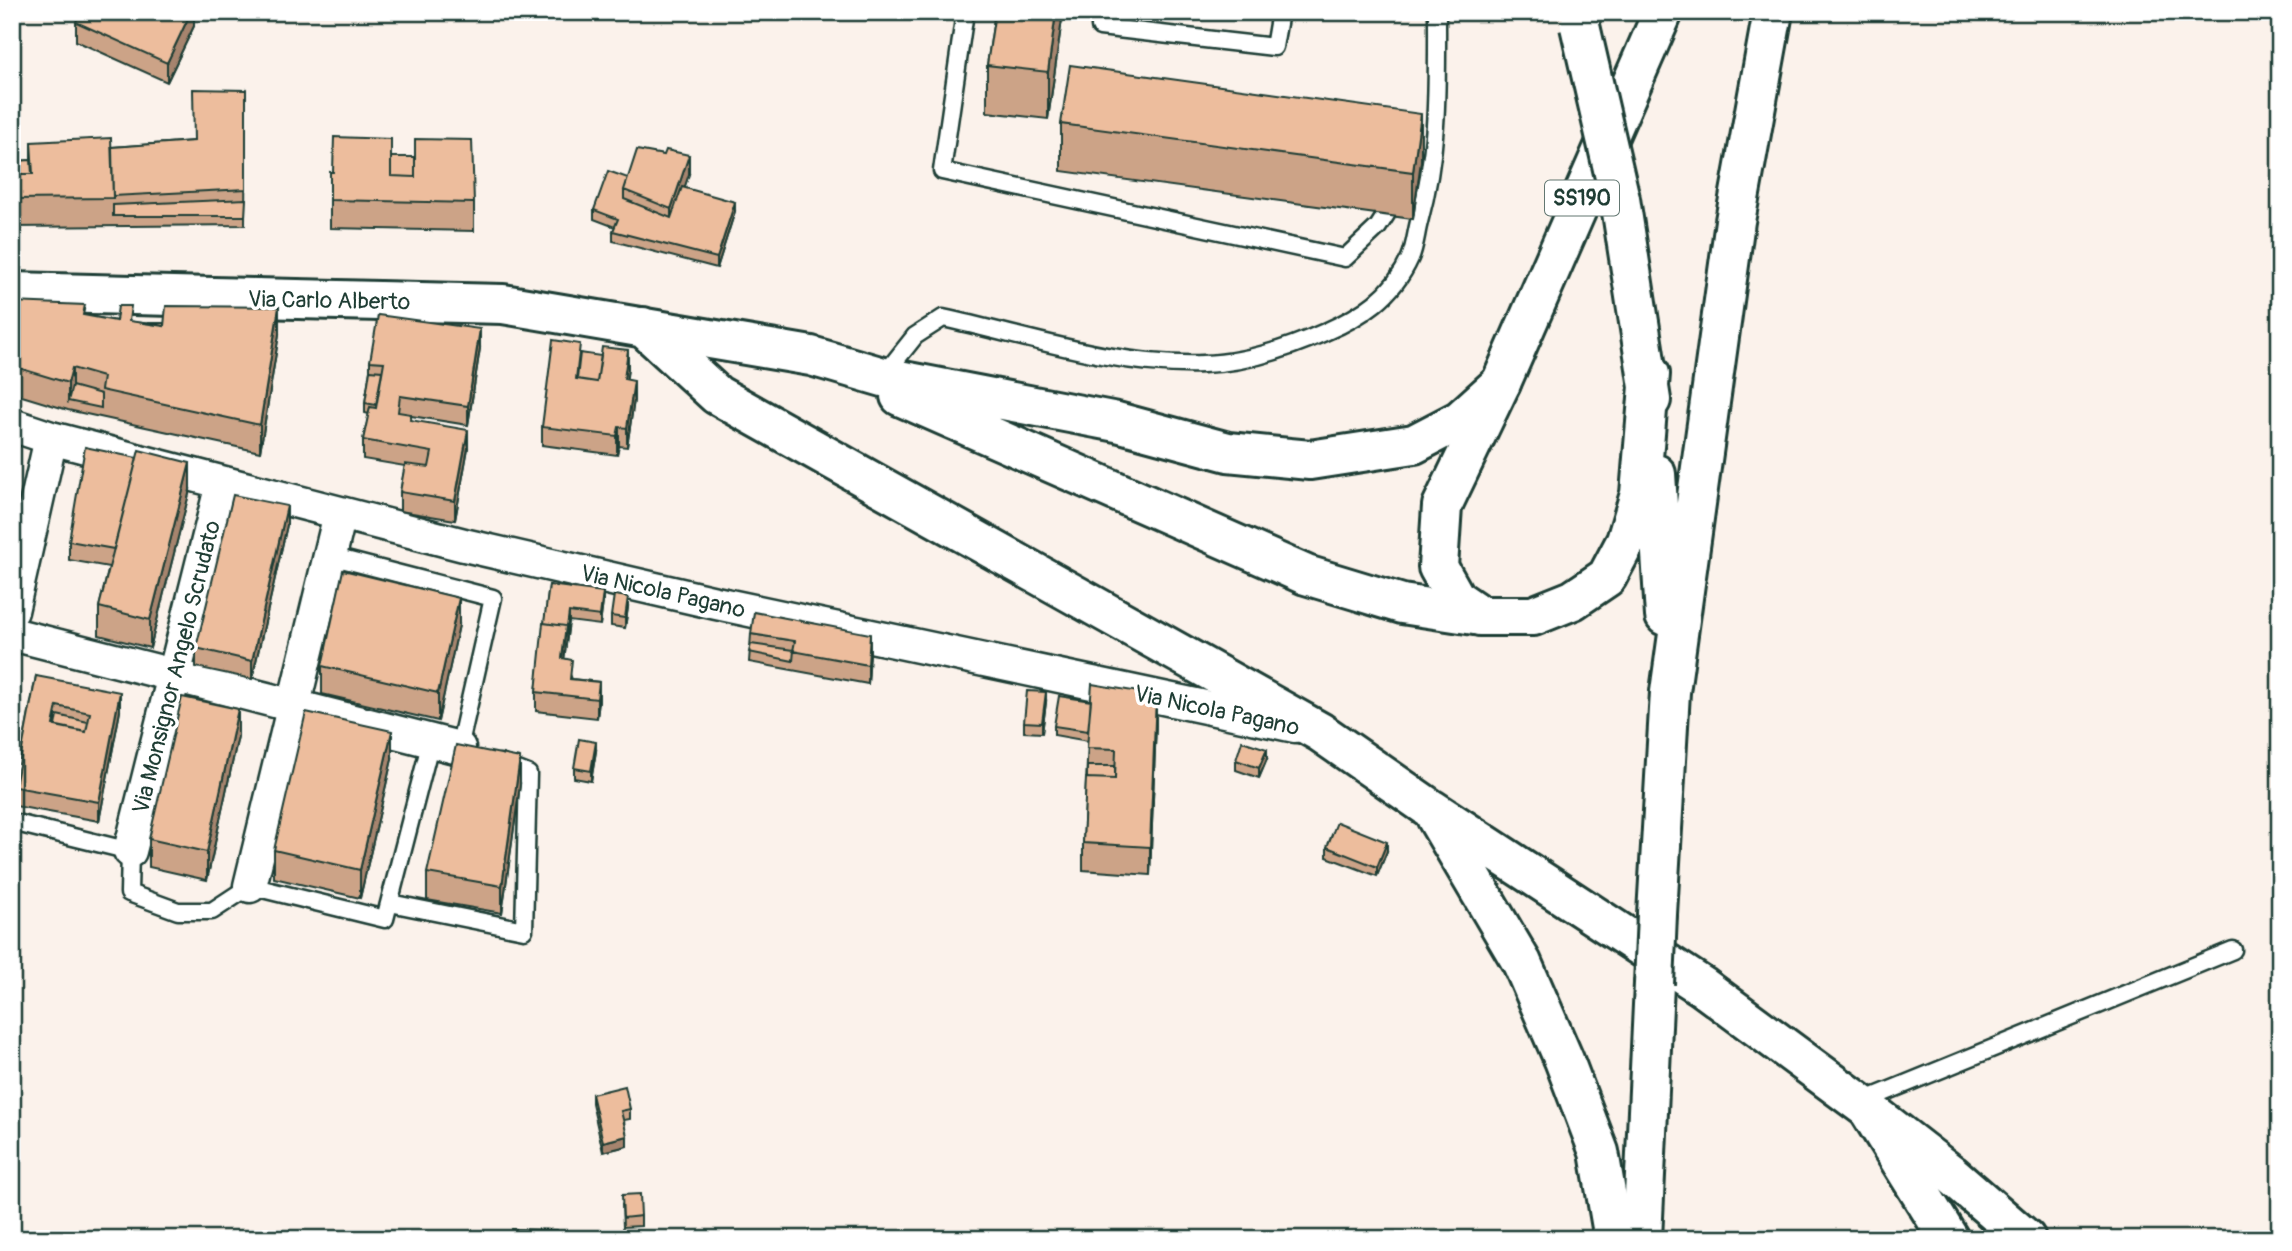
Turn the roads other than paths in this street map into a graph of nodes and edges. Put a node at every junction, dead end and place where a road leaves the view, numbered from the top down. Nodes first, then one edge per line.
1 (965, 12) edge
2 (1102, 12) edge
3 (1280, 12) edge
4 (1437, 12) edge
5 (1662, 12) edge
6 (1773, 12) edge
7 (1579, 19) edge
8 (1437, 112) junction
9 (1416, 157) edge
10 (1405, 187) edge
11 (12, 292) edge
12 (643, 327) junction
13 (811, 356) junction
14 (1650, 374) junction
15 (883, 377) junction
16 (1501, 383) junction
17 (12, 425) edge
18 (51, 438) junction
19 (222, 484) junction
20 (341, 514) junction
21 (330, 556) junction
22 (14, 599) edge
23 (1481, 617) junction
24 (12, 634) edge
25 (174, 676) junction
26 (1670, 692) junction
27 (294, 706) junction
28 (1320, 732) junction
29 (445, 745) junction
30 (1431, 809) junction
31 (12, 822) edge
32 (130, 851) junction
33 (250, 886) junction
34 (390, 903) junction
35 (2233, 950) dead end
36 (1863, 1106) junction
37 (1614, 1239) edge
38 (1642, 1239) edge
39 (1948, 1239) edge
40 (2026, 1239) edge

1 - 10 lane
2 - 3 lane
4 - 8 lane
5 - 16 main road, SS190
6 - 26 main road
7 - 14 main road, bridge
8 - 9 lane
8 - 15 lane
11 - 12 main road, Via Carlo Alberto
12 - 13 main road, Via Carlo Alberto
12 - 28 main road
13 - 15 main road
13 - 23 main road
14 - 23 main road
14 - 26 main road
15 - 16 main road, SS190
16 - 23 main road
17 - 18 street, Via Nicola Pagano
18 - 19 street, Via Nicola Pagano
18 - 22 street
19 - 20 street, Via Nicola Pagano
19 - 25 street, Via Monsignor Angelo Scrudato
20 - 21 street
20 - 28 street, Via Nicola Pagano
21 - 27 street
21 - 29 lane
24 - 25 street
25 - 27 street
25 - 32 street, Via Monsignor Angelo Scrudato
26 - 38 main road, bridge
27 - 29 street
27 - 33 street
28 - 30 main road
29 - 34 lane
29 - 34 lane
30 - 36 main road
30 - 37 main road
31 - 32 lane
32 - 33 lane
33 - 34 lane
35 - 36 lane
36 - 39 main road
36 - 40 main road

